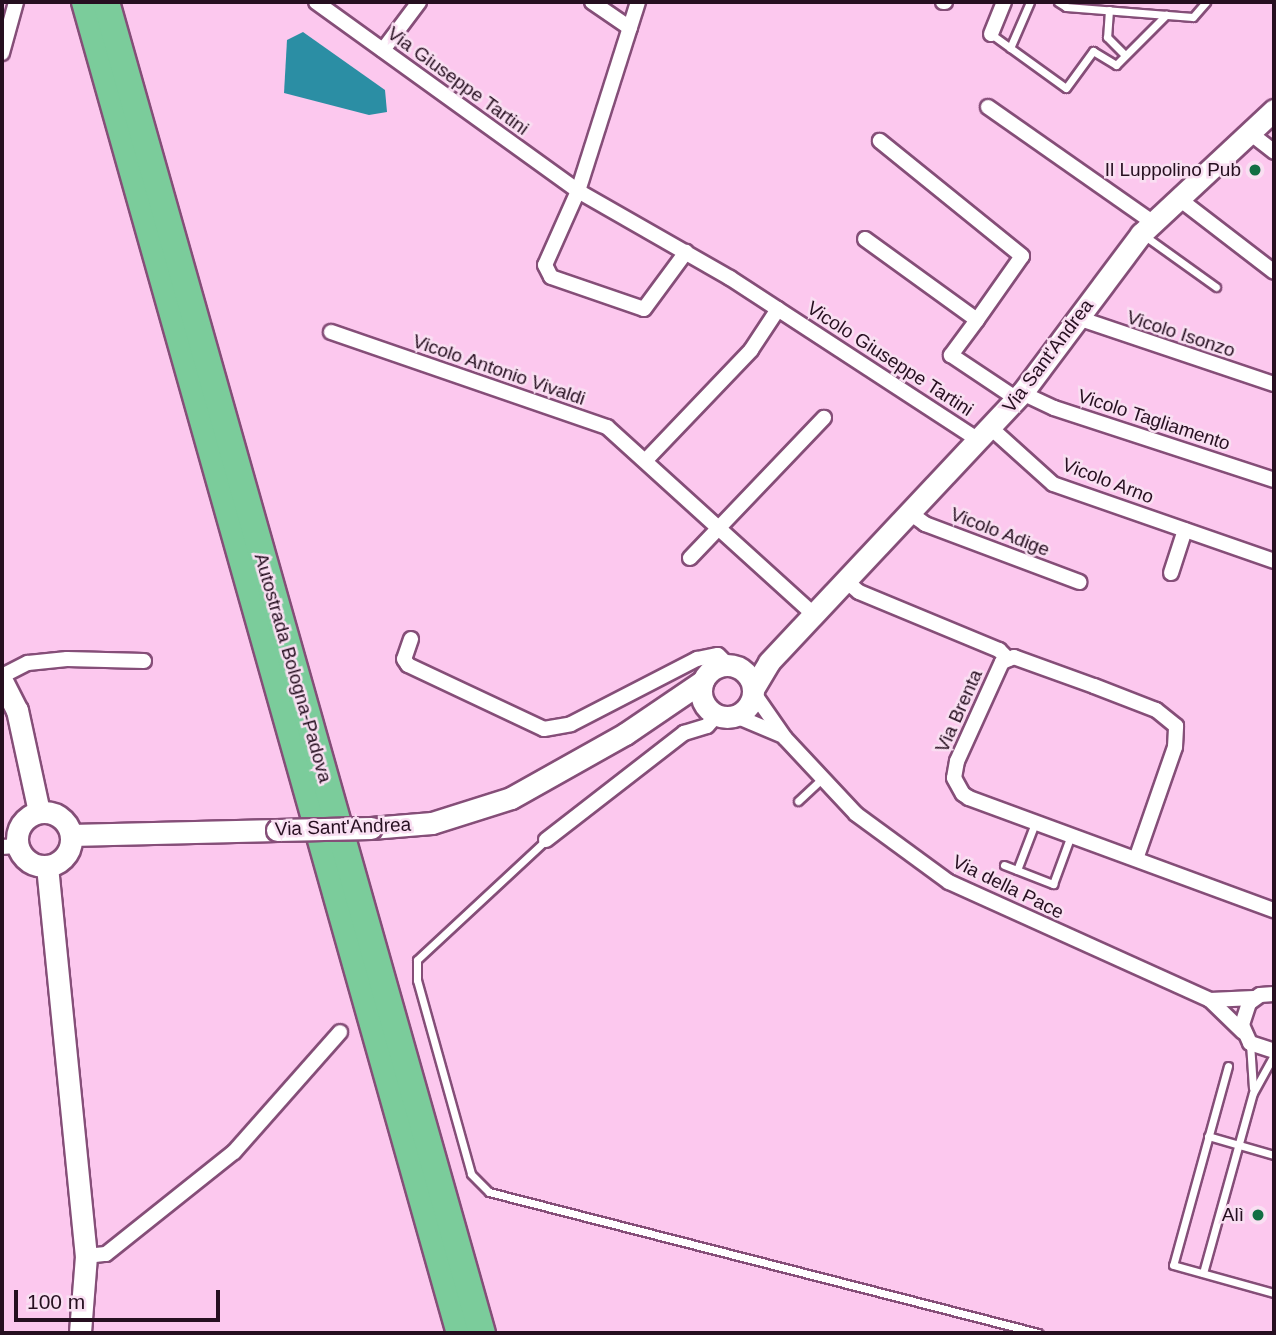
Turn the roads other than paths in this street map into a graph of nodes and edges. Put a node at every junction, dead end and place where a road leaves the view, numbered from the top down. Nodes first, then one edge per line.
1 (16, 2) edge
2 (85, 2) edge
3 (106, 2) edge
4 (316, 2) edge
5 (419, 2) edge
6 (592, 2) edge
7 (1004, 2) edge
8 (1030, 2) edge
9 (1058, 2) edge
10 (1206, 2) edge
11 (638, 3) edge
12 (1109, 10) junction
13 (607, 12) junction
14 (1166, 15) junction
15 (630, 28) junction
16 (991, 34) joint
17 (4, 36) edge
18 (1010, 48) junction
19 (383, 50) junction
20 (2, 53) edge
21 (1125, 55) junction
22 (988, 107) dead end
23 (1274, 110) edge
24 (1250, 133) junction
25 (880, 141) dead end
26 (1274, 152) edge
27 (578, 191) junction
28 (1178, 198) junction
29 (1147, 228) junction
30 (865, 239) dead end
31 (686, 251) junction
32 (1274, 272) edge
33 (1216, 287) dead end
34 (778, 309) junction
35 (1078, 318) junction
36 (977, 320) junction
37 (331, 332) dead end
38 (1274, 384) edge
39 (1020, 396) junction
40 (824, 418) dead end
41 (986, 435) junction
42 (647, 459) junction
43 (1274, 480) edge
44 (910, 513) junction
45 (720, 526) junction
46 (1185, 530) junction
47 (690, 558) dead end
48 (1274, 561) edge
49 (1171, 573) dead end
50 (845, 580) junction
51 (1079, 582) dead end
52 (813, 614) junction
53 (411, 639) dead end
54 (1008, 659) junction
55 (144, 661) dead end
56 (769, 662) junction
57 (734, 666) junction
58 (2, 678) edge
59 (703, 681) junction
60 (753, 691) junction
61 (670, 706) junction
62 (719, 712) junction
63 (785, 738) junction
64 (822, 779) junction
65 (798, 801) dead end
66 (39, 812) junction
67 (1035, 822) junction
68 (71, 835) junction
69 (1071, 835) junction
70 (546, 840) joint
71 (10, 847) edge
72 (1136, 859) junction
73 (1004, 865) dead end
74 (47, 866) junction
75 (1017, 870) junction
76 (1274, 910) edge
77 (1267, 991) edge
78 (1210, 1000) junction
79 (340, 1032) dead end
80 (1246, 1037) junction
81 (1274, 1053) edge
82 (1228, 1066) dead end
83 (1253, 1093) junction
84 (1208, 1136) junction
85 (1238, 1145) junction
86 (1274, 1155) edge
87 (86, 1256) junction
88 (1203, 1273) junction
89 (1274, 1293) edge
90 (80, 1333) edge
91 (460, 1333) edge
92 (482, 1333) edge
93 (1038, 1333) edge

1 - 17 street
2 - 91 highway, Autostrada Bologna-Padova
3 - 92 highway, Autostrada Bologna-Padova
4 - 19 street, Via Giuseppe Tartini
5 - 19 street
6 - 13 street
7 - 16 street
8 - 18 lane
9 - 12 lane
10 - 14 lane
11 - 13 street
11 - 15 street
12 - 14 lane
12 - 21 lane
13 - 15 street
14 - 21 lane
15 - 27 street
16 - 18 lane
17 - 20 street
18 - 21 lane
19 - 27 street, Via Giuseppe Tartini
22 - 29 street
23 - 24 street, Via Sant'Andrea
24 - 26 street
24 - 28 street, Via Sant'Andrea
25 - 36 street
27 - 31 street, Via Giuseppe Tartini
27 - 31 street
28 - 29 street, Via Sant'Andrea
28 - 32 street
29 - 33 lane
29 - 35 street, Via Sant'Andrea
30 - 36 street
31 - 34 street, Via Giuseppe Tartini
34 - 41 street, Vicolo Giuseppe Tartini
34 - 42 street
35 - 38 street, Vicolo Isonzo
35 - 39 street, Via Sant'Andrea
36 - 39 street, Vicolo Tagliamento
37 - 42 street, Vicolo Antonio Vivaldi
39 - 41 street, Via Sant'Andrea
39 - 43 street, Vicolo Tagliamento
40 - 45 street
41 - 44 street, Via Sant'Andrea
41 - 46 street, Vicolo Arno
42 - 45 street, Vicolo Antonio Vivaldi
44 - 50 street, Via Sant'Andrea
44 - 51 street, Vicolo Adige
45 - 47 street
45 - 52 street, Vicolo Antonio Vivaldi
46 - 48 street, Vicolo Arno
46 - 49 street
50 - 52 street, Via Sant'Andrea
50 - 54 street
52 - 56 street, Via Sant'Andrea
53 - 57 street
54 - 67 street, Via Brenta
54 - 72 street, Via Brenta
55 - 58 street
56 - 57 street
56 - 60 street, Via Sant'Andrea
57 - 59 street
57 - 60 street
58 - 66 street
59 - 61 street, Via Sant'Andrea
59 - 62 street
60 - 62 street
60 - 63 street, Via della Pace
61 - 62 street, Via Sant'Andrea
61 - 68 street, Via Sant'Andrea, bridge
62 - 63 street, Via della Pace
62 - 70 street
63 - 64 street, Via della Pace
64 - 65 lane
64 - 78 street, Via della Pace
66 - 68 street
66 - 71 street
67 - 69 street, Via Brenta
67 - 75 lane
68 - 74 street
69 - 72 street, Via Brenta
69 - 75 lane
70 - 93 lane
71 - 74 street
72 - 76 street, Via Brenta
73 - 75 lane
74 - 87 street
77 - 78 street, Via della Pace
77 - 80 street
78 - 80 street, Via della Pace
79 - 87 street
80 - 81 street
80 - 83 lane
81 - 83 lane
82 - 84 lane
83 - 85 lane
84 - 85 lane
84 - 88 lane
85 - 86 lane
85 - 88 lane
87 - 90 street
88 - 89 lane

